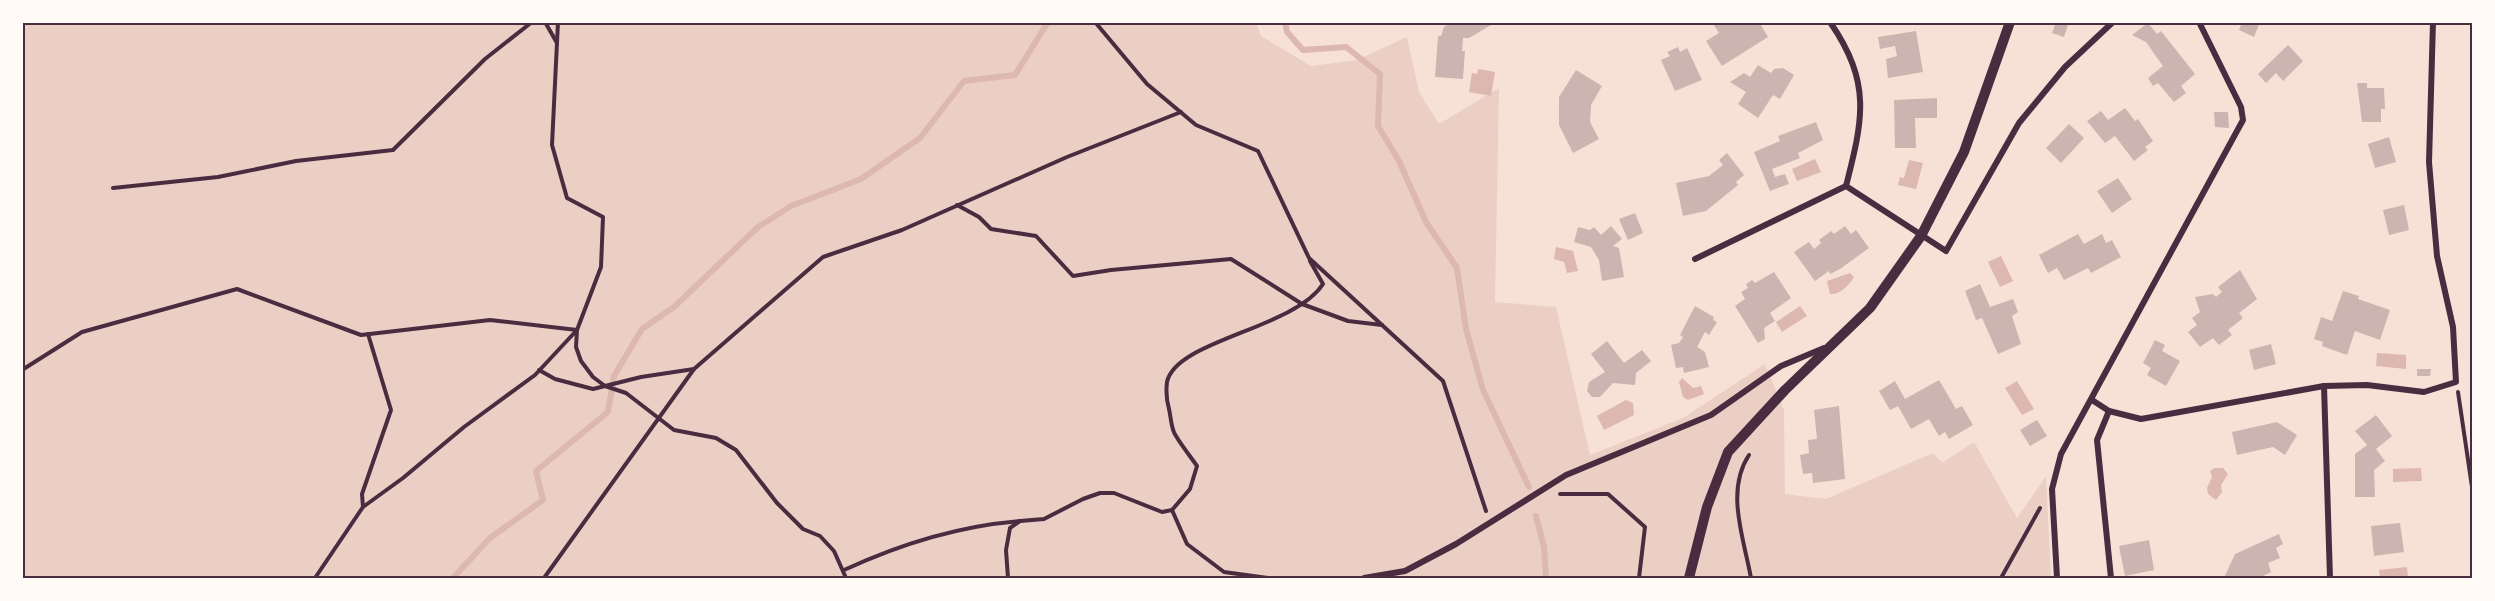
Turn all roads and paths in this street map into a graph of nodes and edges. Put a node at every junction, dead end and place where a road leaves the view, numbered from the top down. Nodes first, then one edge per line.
1 (532, 22) edge
2 (545, 22) edge
3 (558, 22) edge
4 (1095, 22) edge
5 (1830, 22) edge
6 (2010, 22) edge
7 (2113, 22) edge
8 (2199, 22) edge
9 (2433, 22) edge
10 (558, 44) junction
11 (1181, 112) junction
12 (1846, 186) junction
13 (113, 188) dead end
14 (957, 205) junction
15 (1921, 236) junction
16 (1309, 258) junction
17 (1695, 259) dead end
18 (1304, 304) junction
19 (1383, 325) junction
20 (577, 330) junction
21 (368, 334) junction
22 (1830, 345) junction
23 (694, 369) junction
24 (22, 370) edge
25 (539, 370) junction
26 (2457, 382) junction
27 (605, 386) junction
28 (2324, 386) junction
29 (2092, 400) junction
30 (2109, 411) junction
31 (658, 420) junction
32 (1754, 449) dead end
33 (2472, 487) edge
34 (2052, 489) junction
35 (1537, 494) junction
36 (363, 507) junction
37 (1172, 510) junction
38 (1020, 521) junction
39 (1490, 523) junction
40 (844, 570) junction
41 (315, 579) edge
42 (544, 579) edge
43 (846, 579) edge
44 (1008, 579) edge
45 (1268, 579) edge
46 (1364, 579) edge
47 (1640, 579) edge
48 (1689, 579) edge
49 (1751, 579) edge
50 (2001, 579) edge
51 (2057, 579) edge
52 (2111, 579) edge
53 (2330, 579) edge

1 - 13 path
2 - 10 path
3 - 10 path
4 - 11 path
5 - 12 street
6 - 15 street
7 - 15 street
8 - 29 street
9 - 26 street
10 - 20 path
11 - 14 path
11 - 16 path
12 - 15 street
12 - 17 street
14 - 18 path
14 - 23 path
15 - 22 street
16 - 18 path
16 - 19 path
18 - 19 path
18 - 37 path
19 - 39 path
20 - 21 path
20 - 25 path
20 - 27 path
21 - 24 path
21 - 36 path
22 - 35 street
22 - 48 street
23 - 27 path
23 - 31 path
25 - 27 path
25 - 36 path
26 - 28 street
26 - 33 path
27 - 31 path
28 - 30 street
28 - 53 street
29 - 30 street
29 - 34 street
30 - 52 street
31 - 40 path
31 - 42 path
32 - 49 path
34 - 50 path
34 - 51 street
35 - 39 street
35 - 47 path
36 - 41 path
37 - 38 path
37 - 45 path
38 - 40 path
38 - 44 path
39 - 46 street
40 - 43 path

